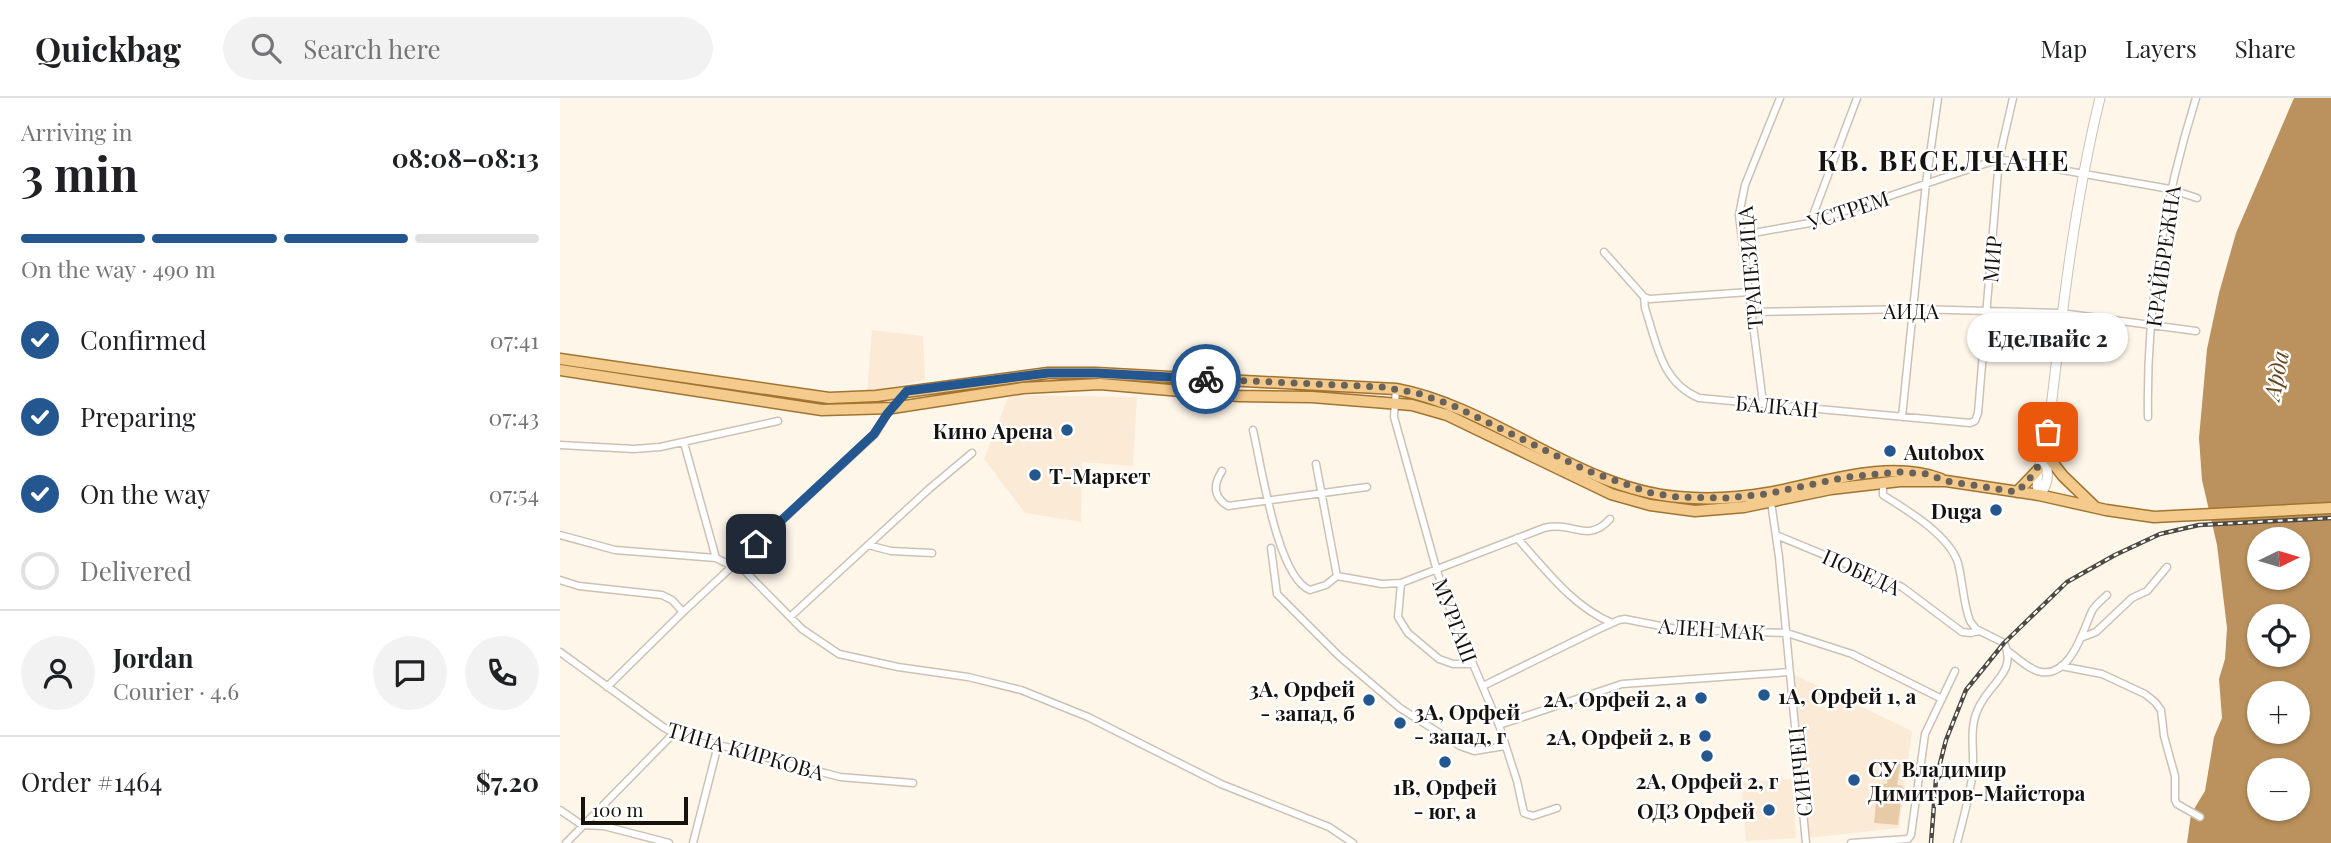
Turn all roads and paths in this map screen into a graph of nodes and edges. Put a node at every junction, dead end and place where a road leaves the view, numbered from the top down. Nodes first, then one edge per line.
1 (1780, 98) edge
2 (1857, 98) edge
3 (1938, 98) edge
4 (2013, 98) edge
5 (2100, 98) edge
6 (2196, 98) edge
7 (1999, 159) junction
8 (2084, 173) junction
9 (1926, 183) junction
10 (2170, 189) junction
11 (2197, 198) dead end
12 (1810, 223) junction
13 (1742, 235) junction
14 (1604, 252) dead end
15 (1749, 292) junction
16 (1644, 297) junction
17 (1914, 309) junction
18 (1986, 310) junction
19 (1752, 312) junction
20 (2061, 313) junction
21 (2151, 326) junction
22 (2196, 331) dead end
23 (560, 359) edge
24 (560, 370) edge
25 (1396, 388) junction
26 (907, 391) junction
27 (1394, 402) junction
28 (1763, 403) junction
29 (892, 408) junction
30 (1902, 417) junction
31 (2148, 417) dead end
32 (778, 421) dead end
33 (1975, 421) joint
34 (1253, 430) dead end
35 (684, 443) junction
36 (560, 445) edge
37 (972, 453) dead end
38 (2045, 453) junction
39 (1316, 464) dead end
40 (2038, 470) junction
41 (1222, 471) dead end
42 (1946, 481) junction
43 (1883, 482) junction
44 (1367, 487) dead end
45 (2017, 492) junction
46 (1320, 493) junction
47 (2039, 495) junction
48 (1771, 498) junction
49 (1268, 500) junction
50 (2331, 508) edge
51 (2097, 509) junction
52 (1610, 519) dead end
53 (560, 535) edge
54 (1776, 535) junction
55 (1517, 538) junction
56 (868, 545) junction
57 (1271, 548) dead end
58 (932, 553) dead end
59 (716, 558) junction
60 (734, 564) junction
61 (2167, 567) dead end
62 (1437, 570) junction
63 (1337, 576) junction
64 (560, 580) edge
65 (1401, 583) junction
66 (2107, 594) dead end
67 (683, 612) junction
68 (790, 617) junction
69 (1612, 623) junction
70 (1979, 631) junction
71 (1787, 632) junction
72 (2083, 637) junction
73 (2008, 651) junction
74 (560, 652) edge
75 (1472, 664) junction
76 (2061, 666) junction
77 (1955, 671) dead end
78 (1789, 672) junction
79 (1483, 686) junction
80 (607, 687) junction
81 (1941, 699) junction
82 (1499, 725) junction
83 (674, 733) junction
84 (718, 745) junction
85 (1505, 746) junction
86 (913, 783) dead end
87 (1557, 808) dead end
88 (560, 810) edge
89 (2200, 817) dead end
90 (582, 825) junction
91 (566, 843) edge
92 (669, 843) edge
93 (693, 843) edge
94 (1353, 843) edge
95 (1806, 843) edge
96 (1851, 843) edge
97 (1957, 843) edge

1 - 13 street, ТРАПЕЗИЦА
2 - 12 street
3 - 9 street
4 - 7 street, МИР
5 - 8 main road
6 - 10 street, КРАЙБРЕЖНА
7 - 8 street, УСТРЕМ
7 - 9 street, УСТРЕМ
7 - 18 street, МИР
8 - 10 street, УСТРЕМ
8 - 20 main road
9 - 12 street, УСТРЕМ
9 - 17 street
10 - 11 street, УСТРЕМ
10 - 21 street, КРАЙБРЕЖНА
12 - 13 street, УСТРЕМ
13 - 15 street, ТРАПЕЗИЦА
14 - 16 street
15 - 16 street
15 - 19 street, ТРАПЕЗИЦА
16 - 28 street, БАЛКАН
17 - 18 street, АИДА
17 - 19 street, АИДА
17 - 30 street
18 - 20 street, АИДА
18 - 33 street, МИР
19 - 28 street, ТРАПЕЗИЦА
20 - 21 street, АИДА
20 - 38 main road
21 - 22 street, АИДА
21 - 31 street, КРАЙБРЕЖНА
23 - 26 main road
24 - 29 main road
25 - 26 main road
25 - 27 street, МУРГАШ
25 - 48 main road
26 - 29 street
27 - 29 main road
27 - 48 main road
27 - 62 street, МУРГАШ
28 - 30 street, БАЛКАН
29 - 60 street
30 - 33 street, БАЛКАН
32 - 35 street
34 - 49 street
35 - 36 street
35 - 59 street
37 - 56 street
38 - 40 main road
38 - 47 main road
38 - 51 main road
39 - 46 street
40 - 45 main road
40 - 47 main road
41 - 49 street
42 - 43 main road
42 - 45 main road
42 - 48 main road
43 - 48 main road
43 - 70 street
44 - 46 street
45 - 47 main road
46 - 49 street
46 - 63 street
47 - 51 main road
48 - 54 street, СИНЧЕЦ
49 - 63 street
50 - 51 main road
52 - 55 street
53 - 59 street
54 - 70 street, ПОБЕДА
54 - 71 street, СИНЧЕЦ
55 - 62 street
55 - 69 street
56 - 58 street
56 - 68 street
57 - 85 street
59 - 60 street
60 - 67 street
60 - 68 street
61 - 72 street
62 - 65 street
62 - 75 street, МУРГАШ
63 - 65 street
64 - 67 street
65 - 75 street
66 - 72 street
67 - 80 street
68 - 94 street
69 - 71 street, АЛЕН МАК
69 - 79 street, АЛЕН МАК
70 - 73 street, ПОБЕДА
71 - 78 street, СИНЧЕЦ
71 - 81 street, АЛЕН МАК
72 - 76 street
73 - 76 street, ПОБЕДА
73 - 97 street
74 - 80 street, ТИНА КИРКОВА
75 - 79 street, МУРГАШ
76 - 89 street, ПОБЕДА
77 - 81 street
78 - 82 street
78 - 95 street, СИНЧЕЦ
79 - 82 street, МУРГАШ
80 - 83 street, ТИНА КИРКОВА
81 - 96 street
82 - 85 street, МУРГАШ
83 - 84 street, ТИНА КИРКОВА
83 - 90 street
84 - 86 street, ТИНА КИРКОВА
84 - 93 street
85 - 87 street, МУРГАШ
88 - 90 street
90 - 91 street
90 - 92 street

